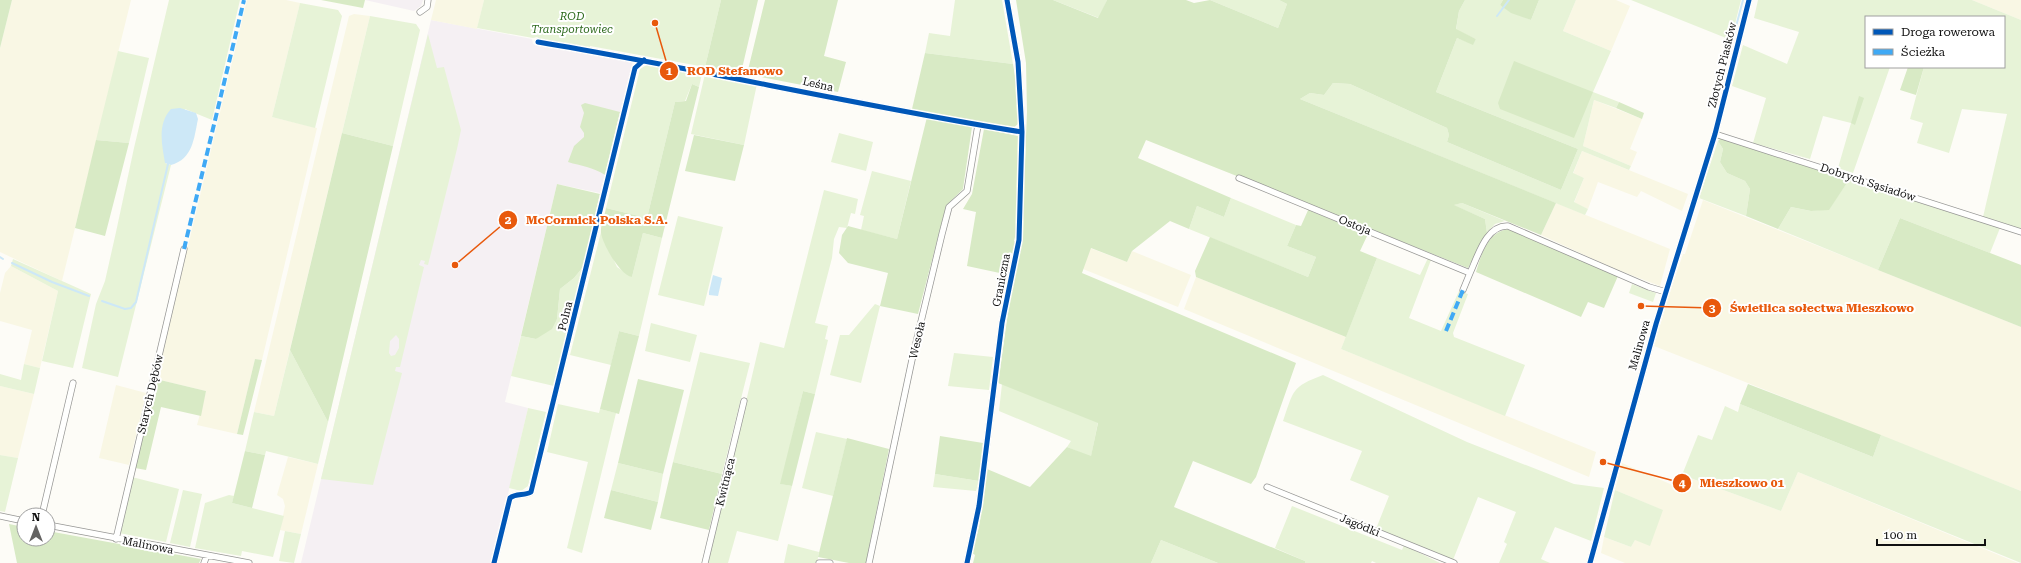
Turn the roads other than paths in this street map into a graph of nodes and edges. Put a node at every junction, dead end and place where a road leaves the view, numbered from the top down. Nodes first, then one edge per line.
1 (428, 0) edge
2 (1007, 0) edge
3 (1749, 0) edge
4 (420, 12) dead end
5 (538, 42) dead end
6 (644, 60) junction
7 (978, 125) junction
8 (1022, 132) junction
9 (1715, 134) junction
10 (1239, 178) dead end
11 (2021, 232) edge
12 (184, 249) dead end
13 (1470, 273) junction
14 (1463, 290) dead end
15 (1666, 292) junction
16 (73, 383) dead end
17 (744, 401) dead end
18 (1267, 487) dead end
19 (44, 507) edge
20 (0, 516) edge
21 (16, 519) edge
22 (56, 527) edge
23 (116, 539) junction
24 (207, 555) junction
25 (204, 563) edge
26 (249, 563) edge
27 (494, 563) edge
28 (705, 563) edge
29 (819, 563) edge
30 (830, 563) edge
31 (869, 563) edge
32 (966, 563) edge
33 (1454, 563) edge
34 (1590, 563) edge

1 - 4 street
2 - 8 street, Graniczna
3 - 9 street, Złotych Piasków
5 - 6 street, Leśna
6 - 7 street, Leśna
6 - 27 street, Polna
7 - 8 street, Leśna
7 - 31 street, Wesoła
8 - 32 street, Graniczna
9 - 11 street, Dobrych Sąsiadów
9 - 15 street, Malinowa
10 - 13 street, Ostoja
12 - 23 street, Starych Dębów
13 - 14 street
13 - 15 street
15 - 34 street, Malinowa
16 - 19 street
17 - 28 street, Kwitnąca
18 - 33 street, Jagódki
20 - 21 street
22 - 23 street, Malinowa
23 - 24 street, Malinowa
24 - 25 street
24 - 26 street, Malinowa
29 - 30 street

